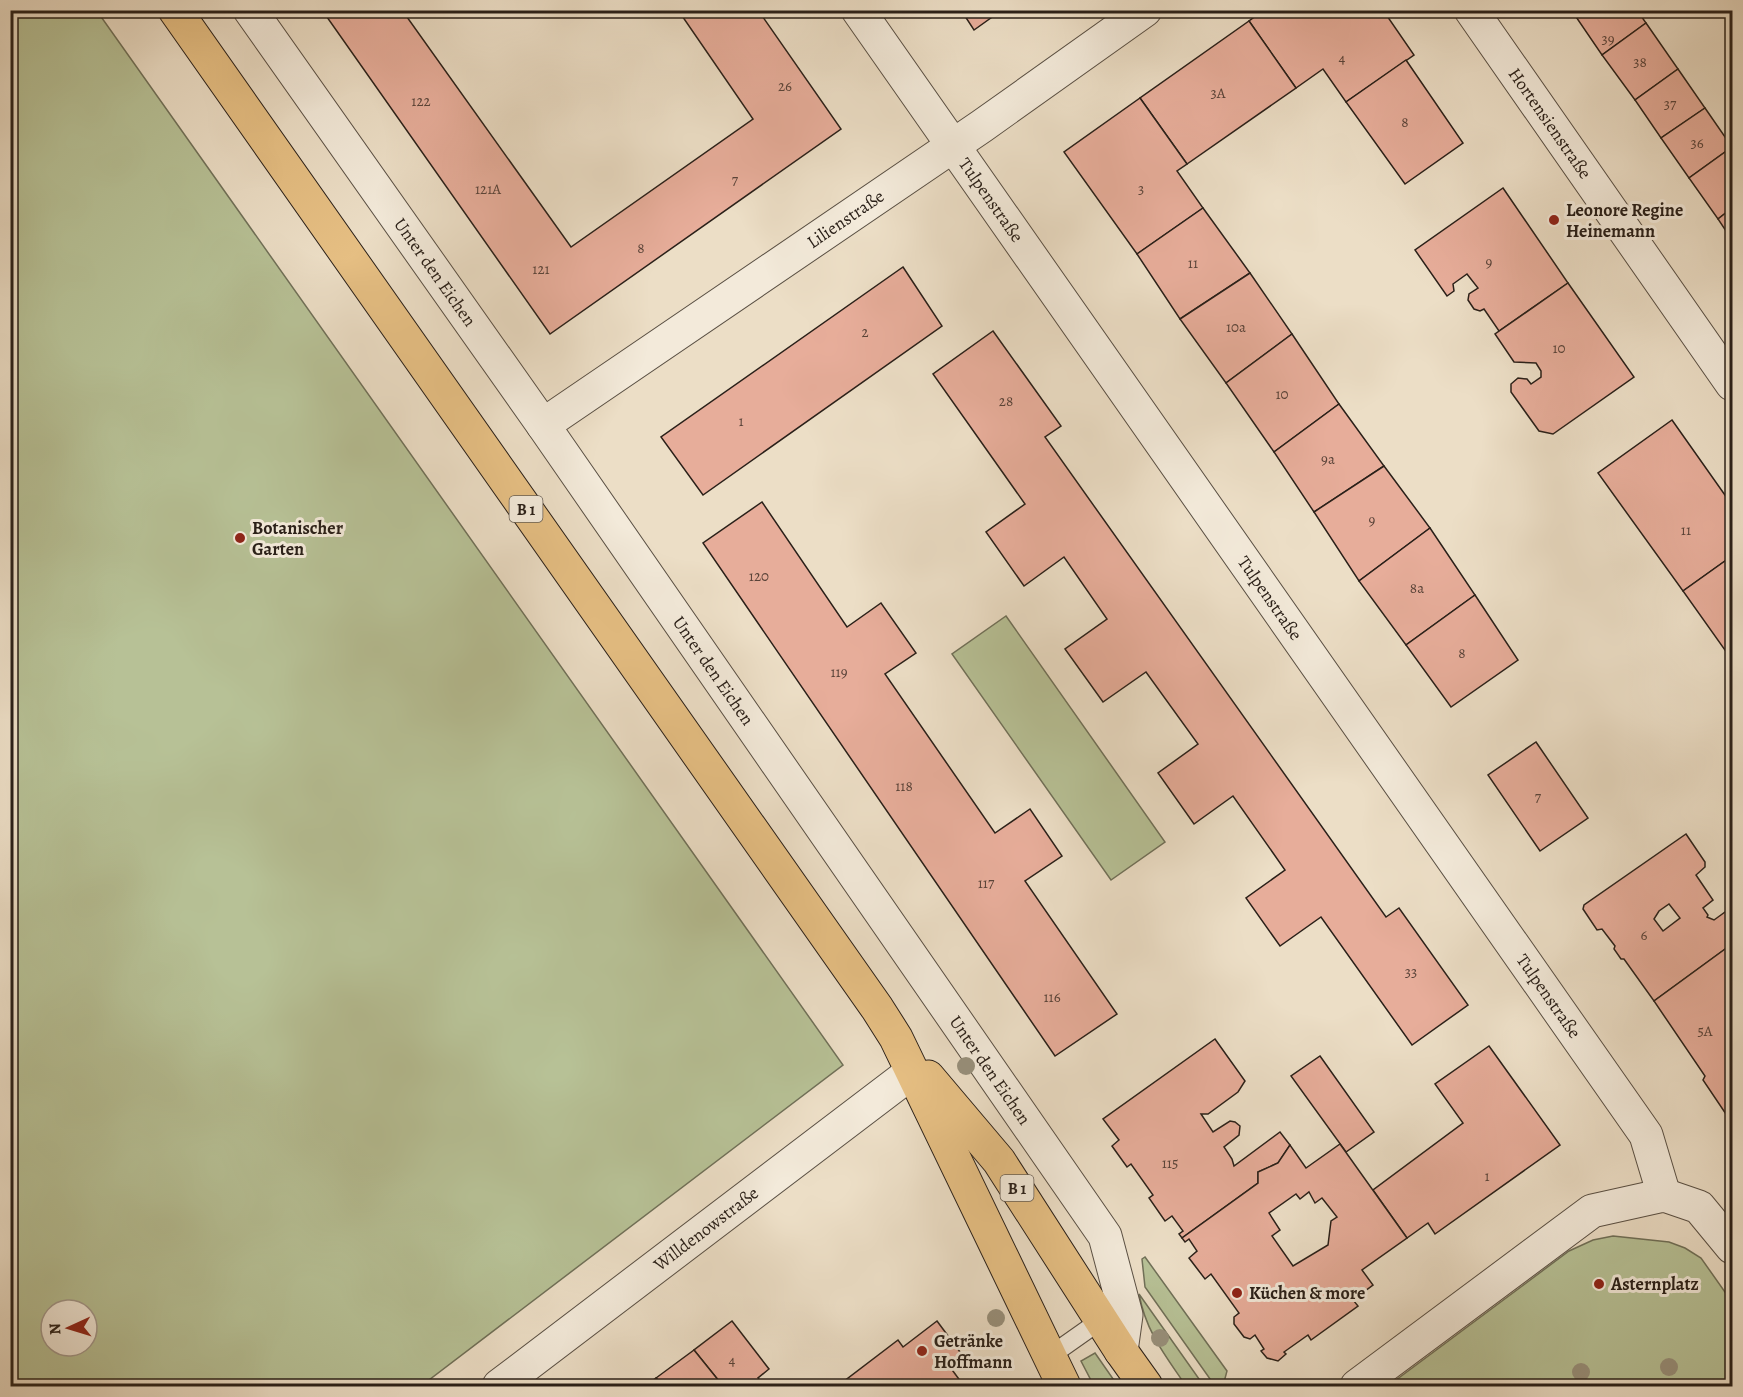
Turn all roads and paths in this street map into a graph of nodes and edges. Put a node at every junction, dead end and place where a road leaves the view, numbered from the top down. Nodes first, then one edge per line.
1 (175, 10) edge
2 (250, 10) edge
3 (858, 10) edge
4 (1145, 10) edge
5 (1471, 10) edge
6 (952, 147) junction
7 (1732, 384) edge
8 (543, 425) junction
9 (896, 1038) junction
10 (912, 1072) junction
11 (1664, 1195) junction
12 (1732, 1247) edge
13 (1101, 1320) junction
14 (1121, 1351) junction
15 (1050, 1356) junction
16 (499, 1386) edge
17 (1064, 1386) edge
18 (1146, 1386) edge
19 (1357, 1386) edge

1 - 9 main road, B 1
2 - 8 street, Unter den Eichen
3 - 6 street, Tulpenstraße
4 - 6 street, Lilienstraße
5 - 7 street, Hortensienstraße
6 - 8 street, Lilienstraße
6 - 11 street, Tulpenstraße
8 - 14 street, Unter den Eichen
9 - 10 main road, B 1
9 - 13 main road, B 1
10 - 15 main road, B 1
10 - 16 street, Willdenowstraße
11 - 12 street
11 - 19 street
13 - 14 main road, B 1
13 - 15 lane
14 - 18 main road, B 1
15 - 17 main road, B 1

